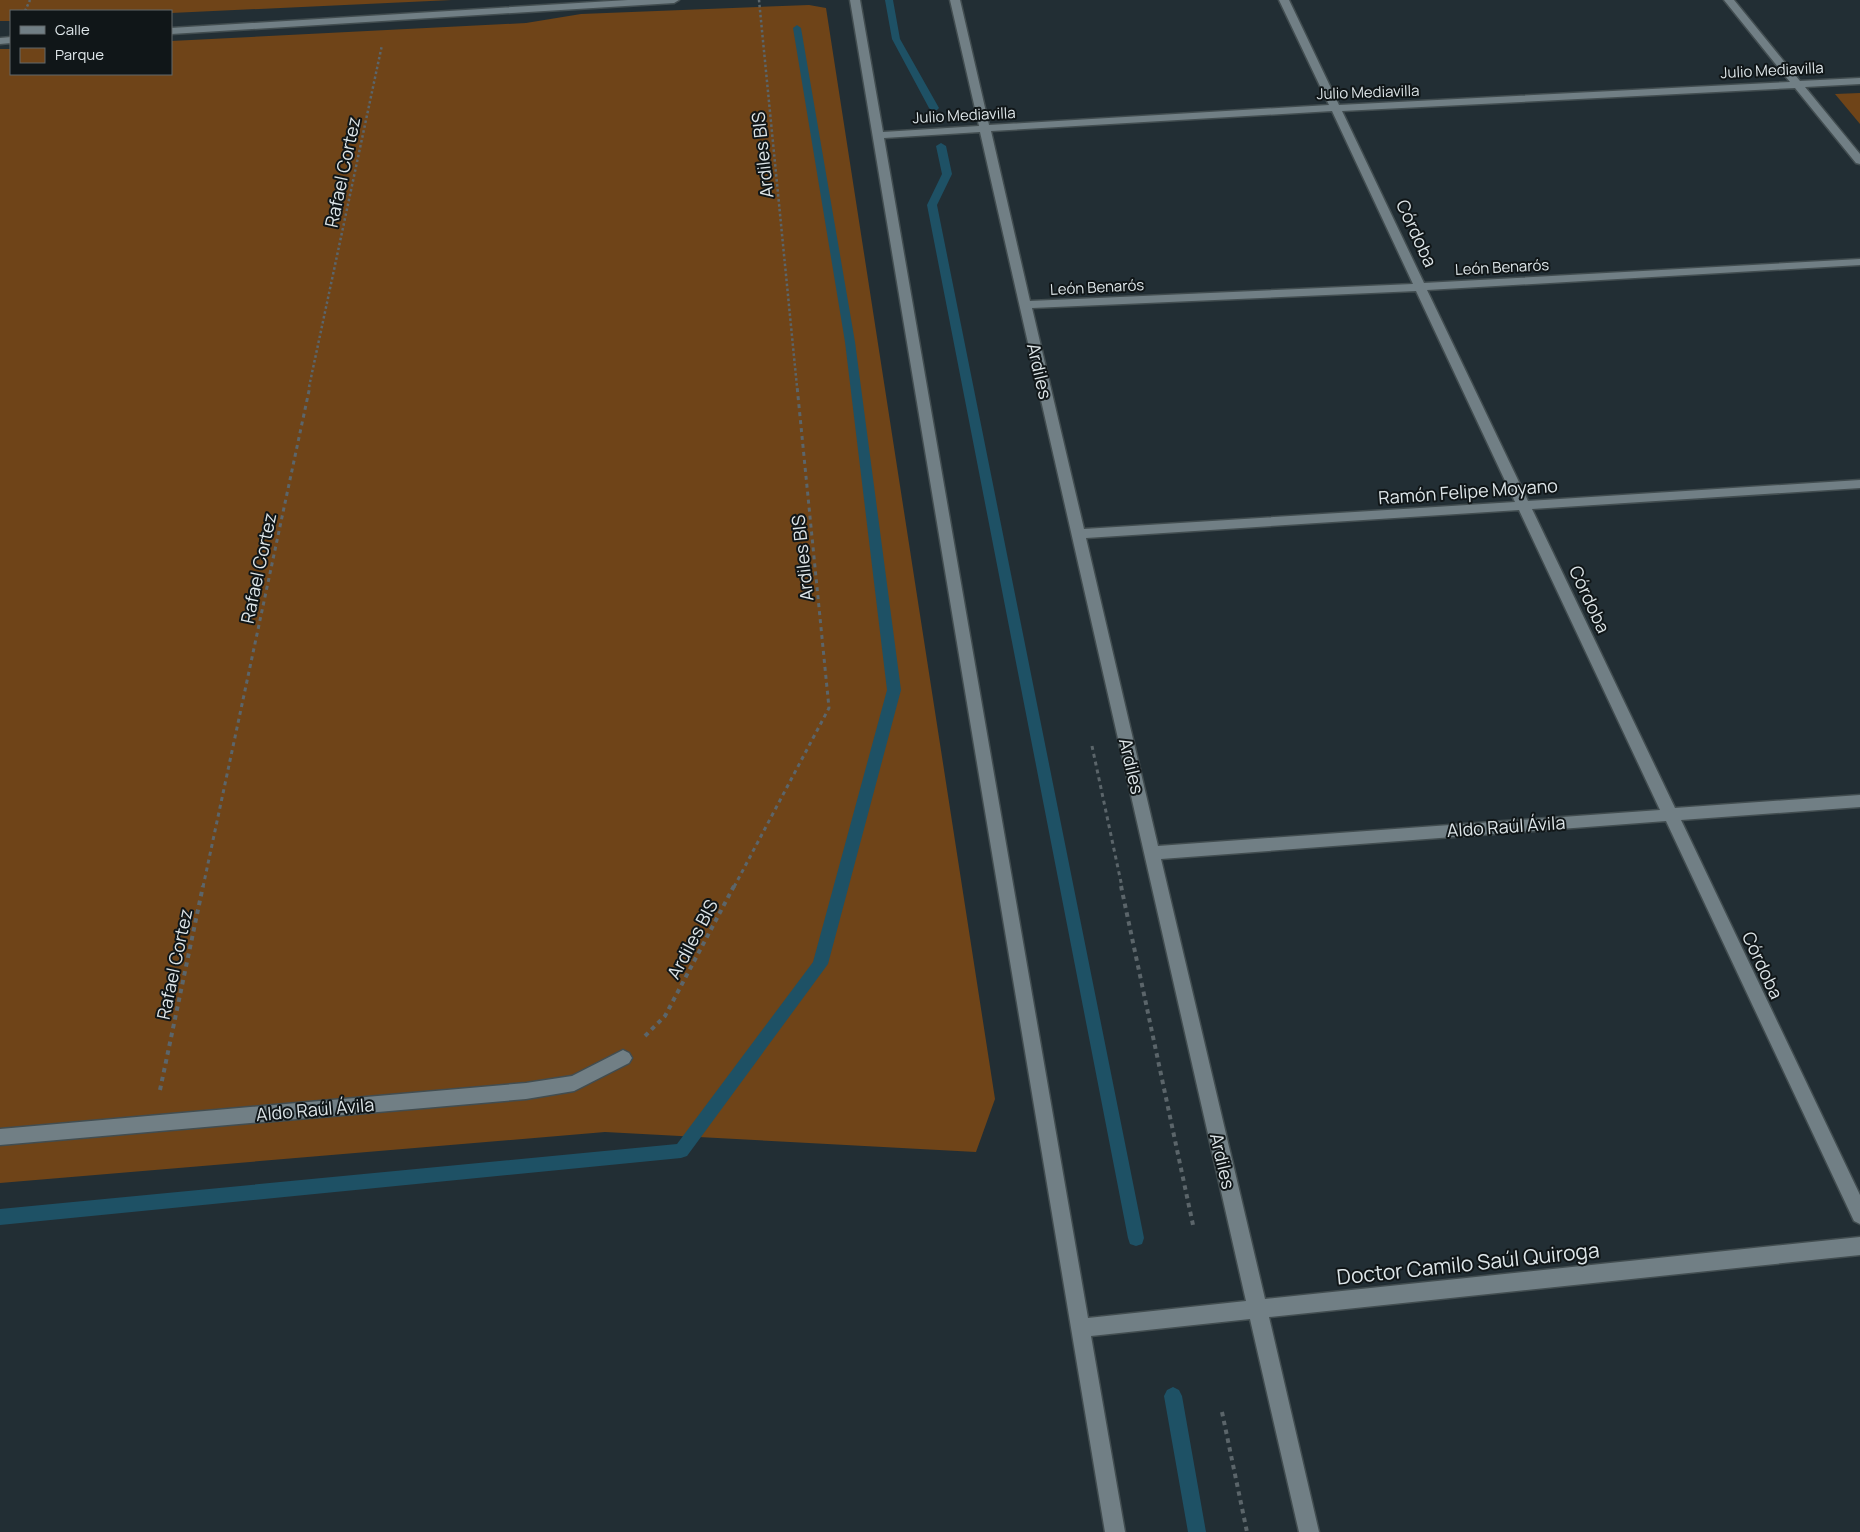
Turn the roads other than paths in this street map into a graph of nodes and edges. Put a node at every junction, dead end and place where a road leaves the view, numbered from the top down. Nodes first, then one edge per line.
1 (674, 0) edge
2 (855, 0) edge
3 (955, 0) edge
4 (1284, 0) edge
5 (1729, 0) edge
6 (172, 31) edge
7 (1860, 81) edge
8 (1798, 84) junction
9 (1335, 108) junction
10 (985, 128) junction
11 (878, 134) junction
12 (1860, 161) edge
13 (1860, 262) edge
14 (1420, 287) junction
15 (1025, 305) junction
16 (1860, 484) edge
17 (1524, 506) junction
18 (1078, 534) junction
19 (1860, 801) edge
20 (1670, 814) junction
21 (1153, 853) junction
22 (624, 1058) road end
23 (0, 1137) edge
24 (1860, 1215) edge
25 (1860, 1246) edge
26 (1257, 1309) junction
27 (1081, 1328) junction
28 (1116, 1532) edge
29 (1309, 1532) edge

1 - 6 street
2 - 11 street
3 - 10 street, Ardiles
4 - 9 street, Córdoba
5 - 8 street
7 - 8 street, Julio Mediavilla
8 - 9 street, Julio Mediavilla
8 - 12 street
9 - 10 street, Julio Mediavilla
9 - 14 street, Córdoba
10 - 11 street, Julio Mediavilla
10 - 15 street, Ardiles
11 - 27 street
13 - 14 street, León Benarós
14 - 15 street, León Benarós
14 - 17 street, Córdoba
15 - 18 street, Ardiles
16 - 17 street, Ramón Felipe Moyano
17 - 18 street, Ramón Felipe Moyano
17 - 20 street, Córdoba
18 - 21 street, Ardiles
19 - 20 street, Aldo Raúl Ávila
20 - 21 street, Aldo Raúl Ávila
20 - 24 street, Córdoba
21 - 26 street, Ardiles
22 - 23 street, Aldo Raúl Ávila
25 - 26 street, Doctor Camilo Saúl Quiroga
26 - 27 street, Doctor Camilo Saúl Quiroga
26 - 29 street, Ardiles
27 - 28 street

